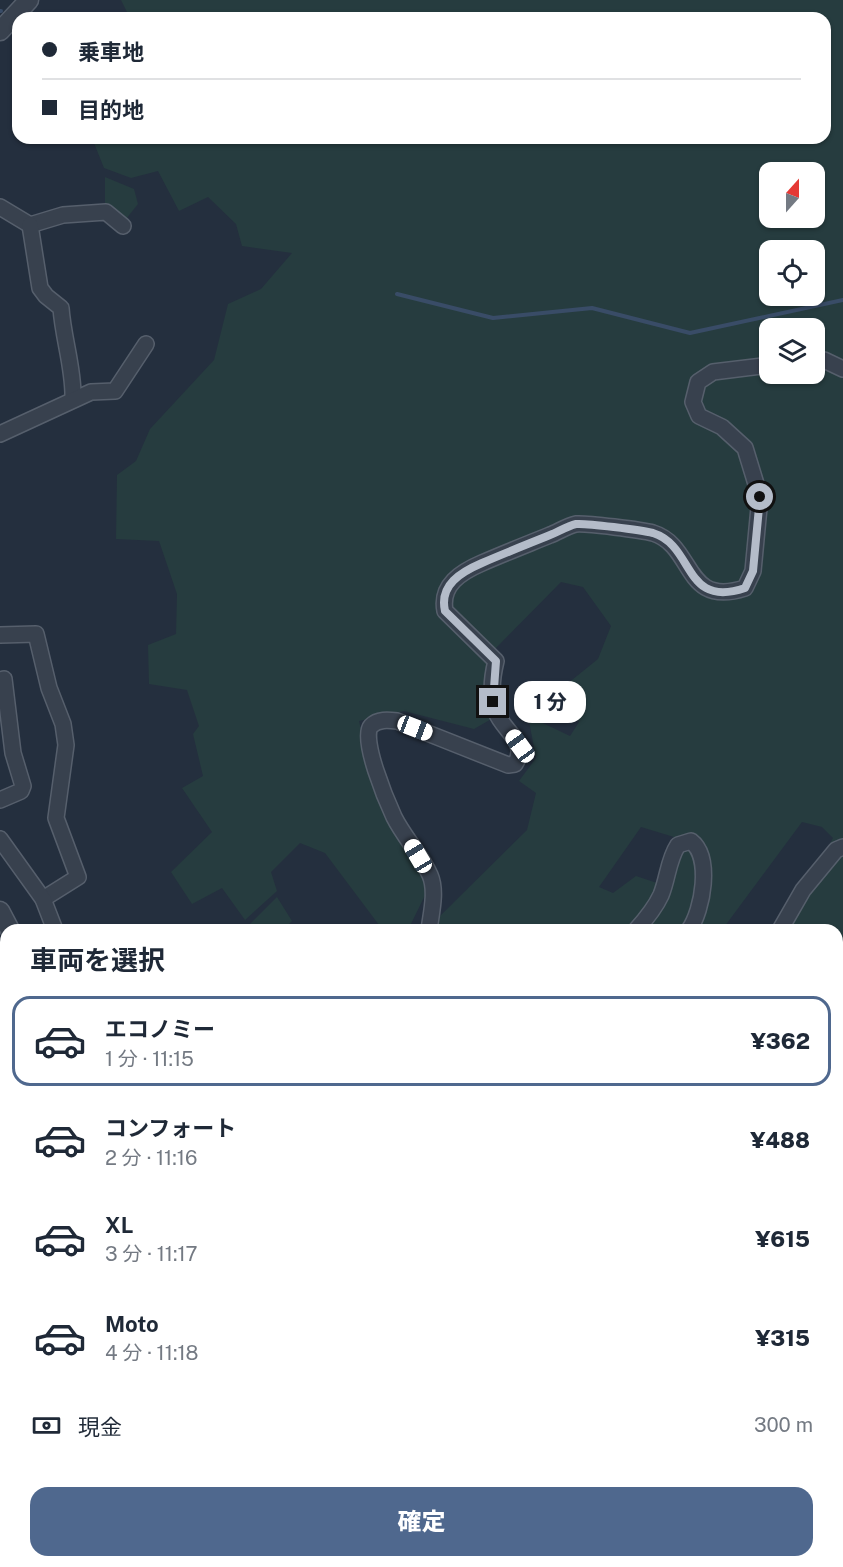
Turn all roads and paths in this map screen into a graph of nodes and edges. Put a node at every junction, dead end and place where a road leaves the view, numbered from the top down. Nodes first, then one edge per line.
1 (29, 0) edge
2 (18, 12) edge
3 (12, 19) edge
4 (0, 32) edge
5 (0, 207) edge
6 (30, 225) junction
7 (123, 226) dead end
8 (146, 344) dead end
9 (825, 360) edge
10 (759, 366) edge
11 (843, 369) edge
12 (73, 399) junction
13 (0, 434) edge
14 (0, 635) edge
15 (0, 680) edge
16 (0, 800) edge
17 (0, 839) edge
18 (843, 847) edge
19 (43, 899) junction
20 (0, 910) edge
21 (7, 924) edge
22 (53, 924) edge
23 (430, 924) edge
24 (641, 924) edge
25 (693, 924) edge
26 (783, 924) edge

1 - 2 street
3 - 4 street
5 - 6 street
6 - 7 street
6 - 12 street
8 - 12 street
9 - 11 street
10 - 23 street
12 - 13 street
14 - 19 street
15 - 16 street
17 - 19 street
18 - 26 street
19 - 22 street
20 - 21 street
24 - 25 street

